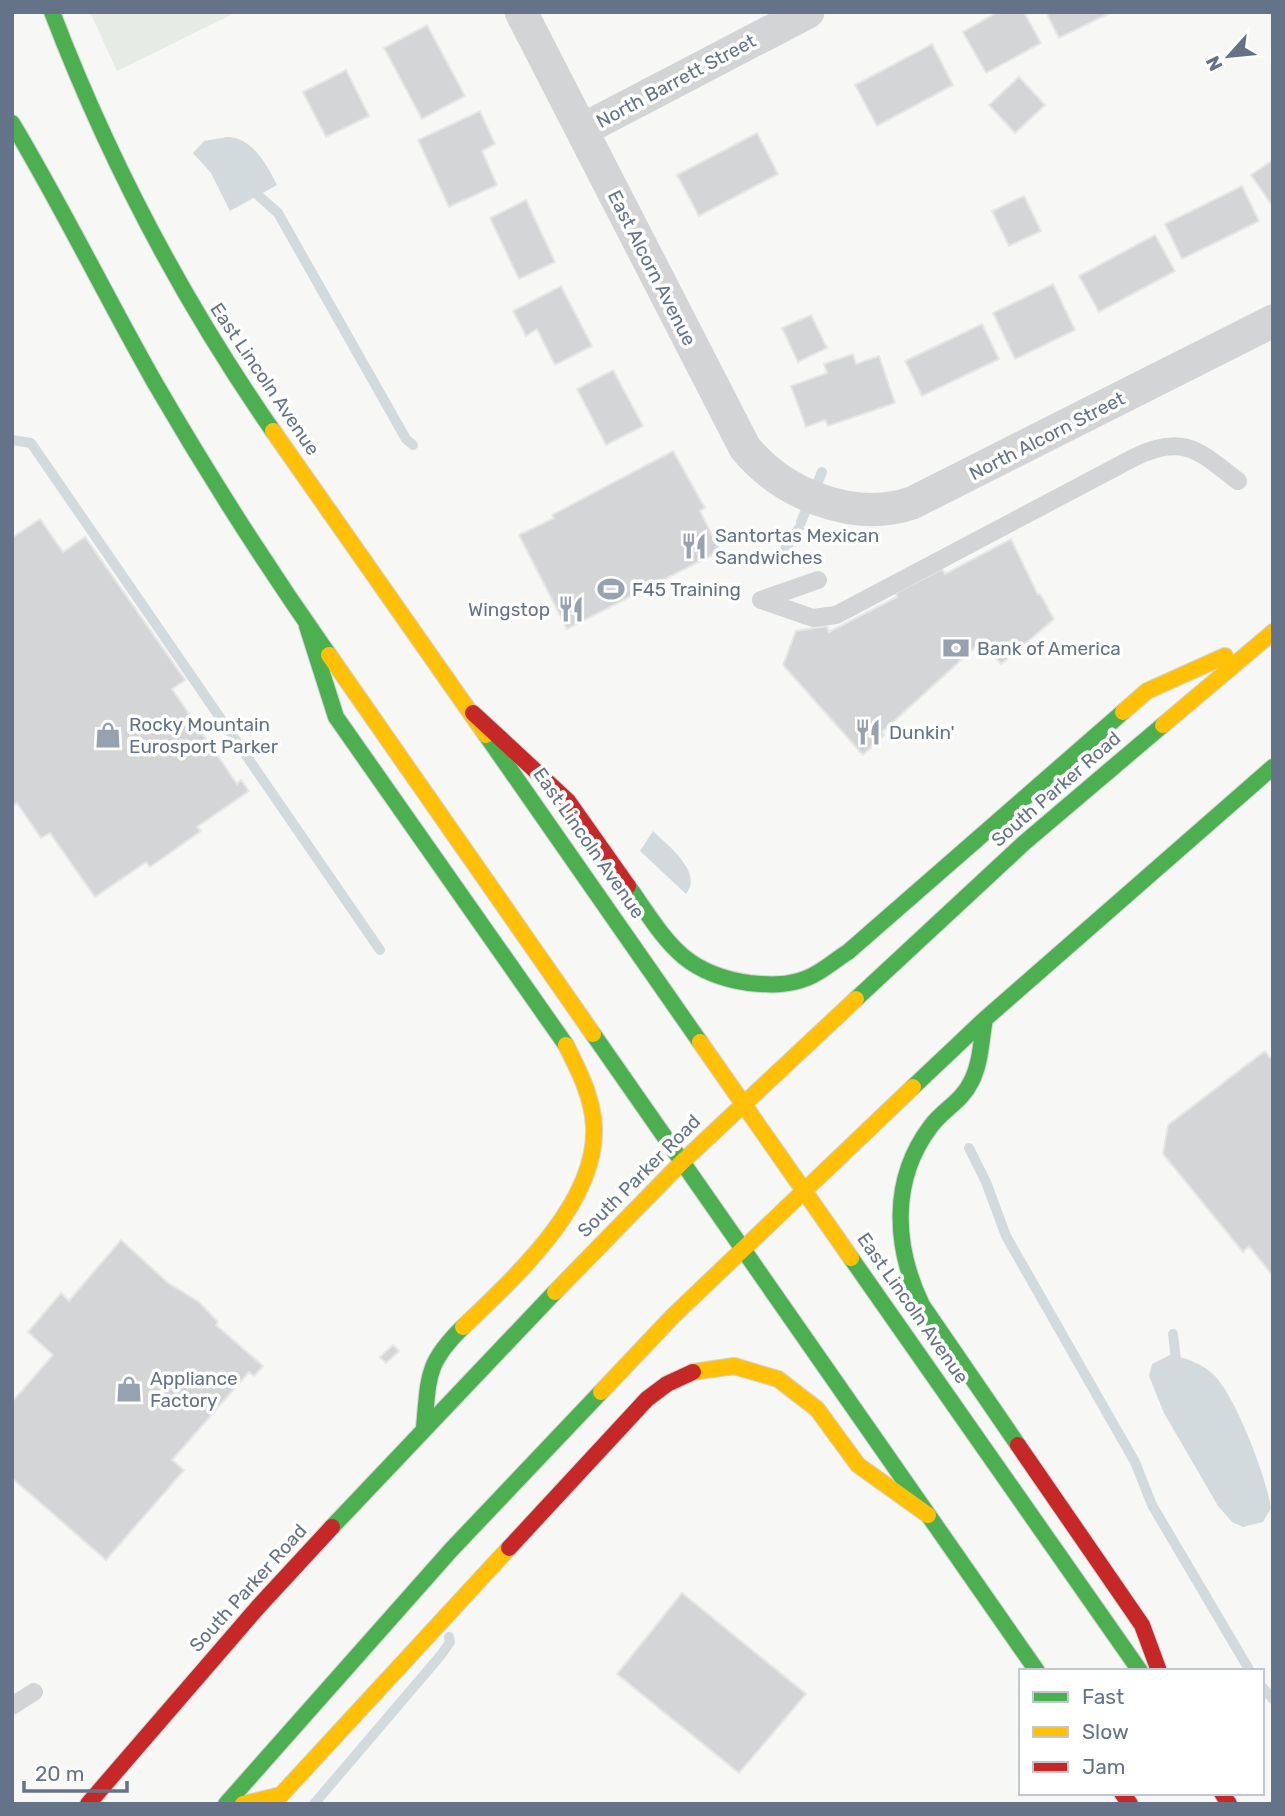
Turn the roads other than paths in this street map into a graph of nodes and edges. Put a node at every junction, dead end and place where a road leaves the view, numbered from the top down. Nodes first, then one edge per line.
1 (52, 12) edge
2 (521, 12) edge
3 (808, 12) edge
4 (12, 123) edge
5 (582, 130) junction
6 (1273, 321) edge
7 (1238, 481) dead end
8 (812, 497) joint
9 (818, 580) dead end
10 (307, 626) junction
11 (1268, 635) edge
12 (472, 713) junction
13 (1273, 766) edge
14 (985, 1019) junction
15 (743, 1104) junction
16 (682, 1162) junction
17 (804, 1189) junction
18 (742, 1249) junction
19 (424, 1427) junction
20 (928, 1515) junction
21 (1036, 1669) edge
22 (1139, 1669) edge
23 (1158, 1669) edge
24 (34, 1692) dead end
25 (12, 1706) edge
26 (88, 1804) edge
27 (226, 1804) edge
28 (243, 1804) edge

1 - 12 main road, East Lincoln Avenue
2 - 5 street, East Alcorn Avenue
3 - 5 street, North Barrett Street
4 - 10 main road
5 - 8 street, East Alcorn Avenue
6 - 8 street, North Alcorn Street
7 - 9 lane
10 - 16 main road
10 - 19 main road
11 - 12 main road
11 - 15 main road, South Parker Road
12 - 15 main road, East Lincoln Avenue
13 - 14 main road
14 - 17 main road
14 - 23 main road
15 - 16 main road, South Parker Road
15 - 17 main road, East Lincoln Avenue
16 - 18 main road
16 - 19 main road, South Parker Road
17 - 18 main road
17 - 22 main road, East Lincoln Avenue
18 - 20 main road
18 - 27 main road
19 - 26 main road, South Parker Road
20 - 21 main road
20 - 28 main road
24 - 25 lane

